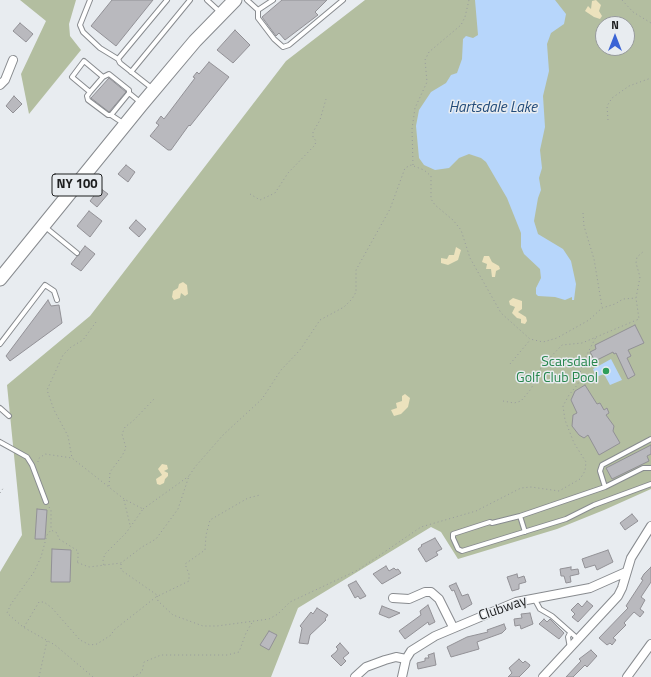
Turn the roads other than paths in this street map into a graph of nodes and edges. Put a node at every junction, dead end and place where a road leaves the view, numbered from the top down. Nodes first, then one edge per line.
1 (90, 0) edge
2 (167, 0) edge
3 (190, 0) edge
4 (207, 0) edge
5 (235, 0) edge
6 (247, 0) edge
7 (273, 0) edge
8 (343, 0) edge
9 (258, 10) junction
10 (222, 13) junction
11 (118, 59) junction
12 (13, 60) dead end
13 (131, 72) junction
14 (103, 77) junction
15 (0, 85) edge
16 (154, 90) junction
17 (90, 92) junction
18 (129, 93) junction
19 (142, 104) junction
20 (111, 114) junction
21 (126, 125) junction
22 (44, 226) junction
23 (77, 253) dead end
24 (0, 279) edge
25 (57, 300) dead end
26 (0, 344) edge
27 (0, 408) edge
28 (9, 416) dead end
29 (651, 439) edge
30 (0, 442) edge
31 (651, 468) edge
32 (651, 484) edge
33 (604, 487) junction
34 (46, 502) road end
35 (520, 516) junction
36 (651, 526) edge
37 (525, 532) junction
38 (626, 572) junction
39 (393, 598) dead end
40 (534, 598) junction
41 (453, 627) junction
42 (570, 633) junction
43 (578, 639) junction
44 (651, 644) edge
45 (570, 648) junction
46 (406, 659) junction
47 (355, 677) edge
48 (402, 677) edge
49 (543, 677) edge
50 (627, 677) edge

1 - 11 lane
2 - 11 lane
3 - 13 lane
4 - 10 lane
5 - 10 main road, NY 100
6 - 9 lane
7 - 9 lane
8 - 9 lane
10 - 16 main road, NY 100
11 - 13 lane
12 - 15 street
13 - 16 lane
14 - 17 lane
14 - 17 lane
14 - 18 lane
16 - 19 main road, NY 100
17 - 20 lane
18 - 19 lane
18 - 20 lane
19 - 21 main road, NY 100
20 - 21 lane
21 - 22 main road, NY 100
22 - 23 lane
22 - 24 main road, NY 100
25 - 26 lane
27 - 28 lane
29 - 33 lane
30 - 34 lane
31 - 33 lane
32 - 37 lane
33 - 35 lane
35 - 37 lane
35 - 37 lane
36 - 38 street
38 - 40 street, Clubway
38 - 43 street
39 - 41 street
40 - 41 street, Clubway
40 - 42 lane
41 - 46 street, Clubway
42 - 43 lane
42 - 45 lane
43 - 45 street
44 - 50 street
45 - 49 street
46 - 47 street
46 - 48 street

